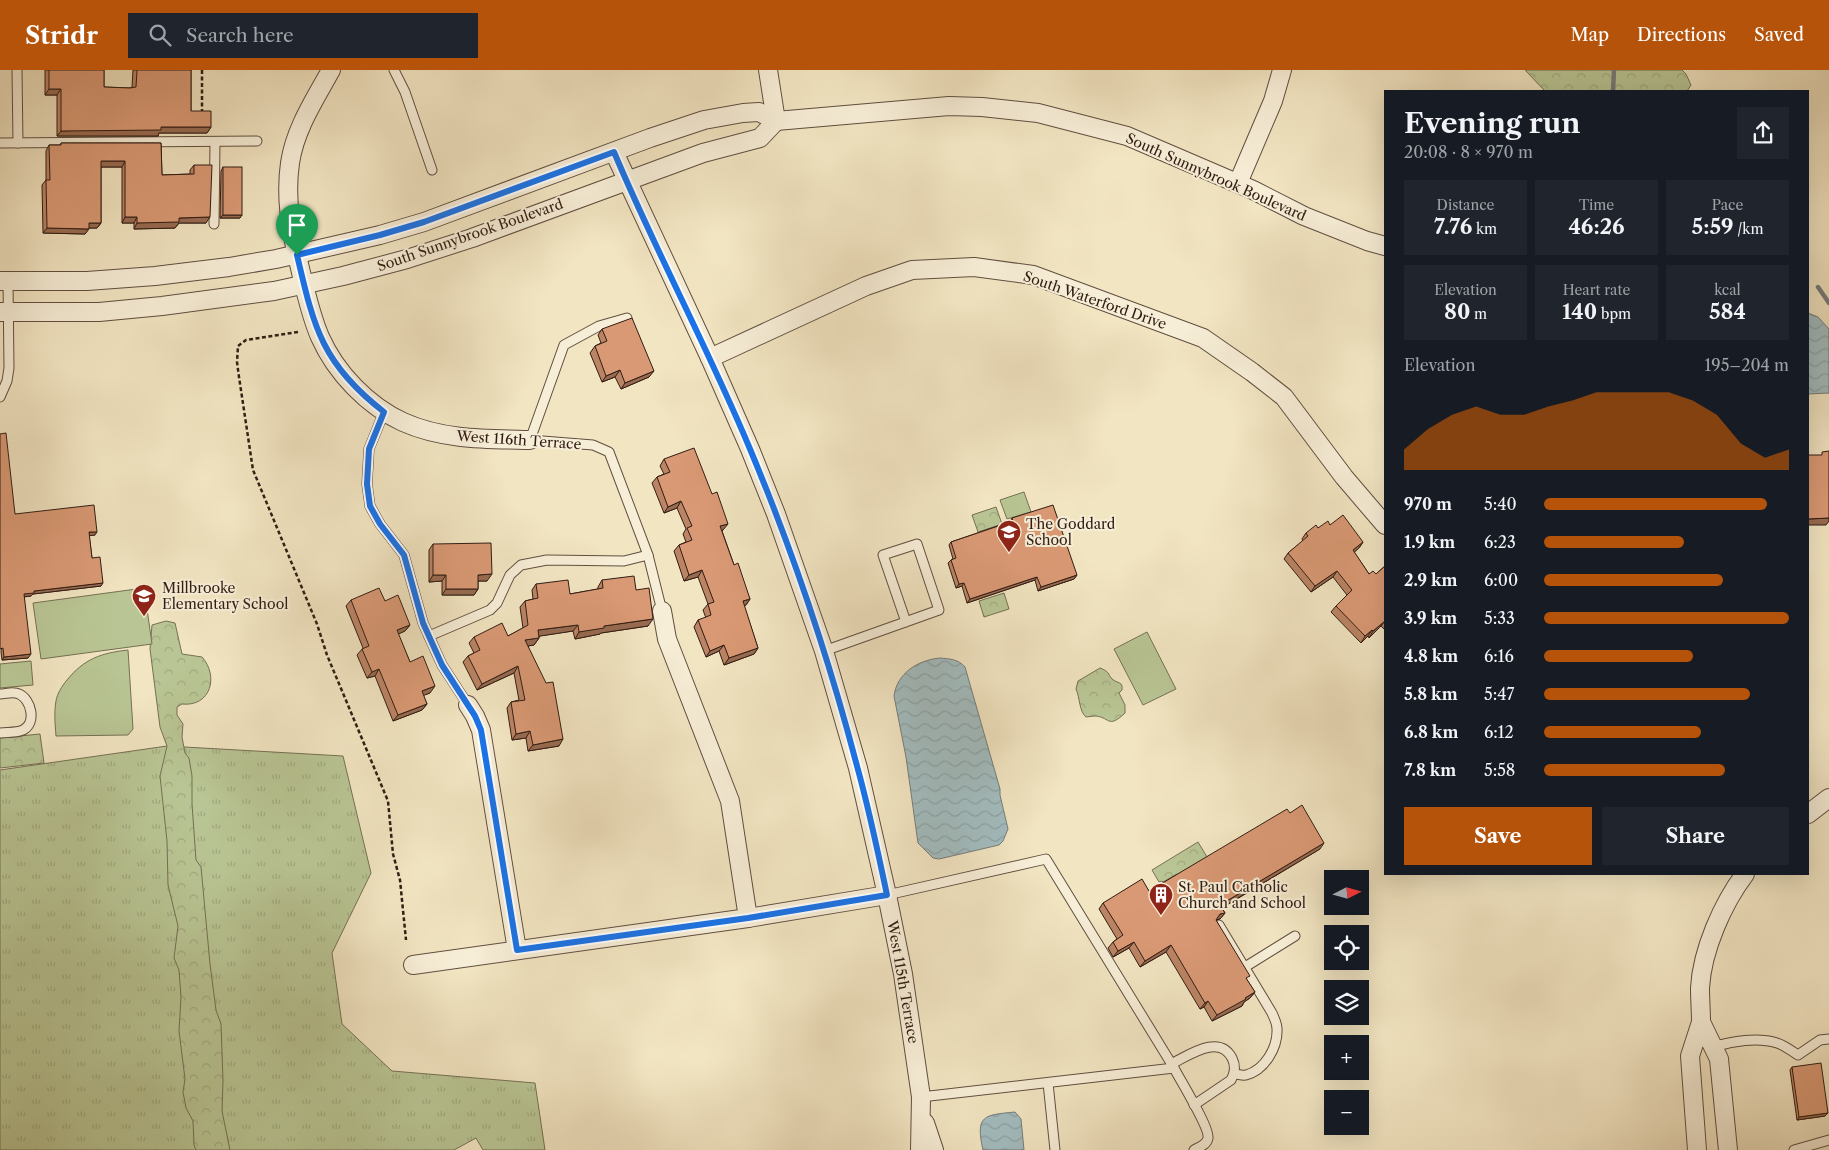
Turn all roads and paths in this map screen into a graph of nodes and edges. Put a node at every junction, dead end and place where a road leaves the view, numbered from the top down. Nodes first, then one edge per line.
1 (17, 70) edge
2 (202, 70) edge
3 (331, 70) edge
4 (394, 70) edge
5 (768, 70) edge
6 (1282, 70) edge
7 (202, 116) edge
8 (776, 121) junction
9 (257, 141) dead end
10 (215, 142) junction
11 (0, 143) edge
12 (18, 143) junction
13 (614, 152) junction
14 (432, 170) dead end
15 (626, 181) junction
16 (1238, 184) junction
17 (214, 224) dead end
18 (1384, 246) edge
19 (297, 255) junction
20 (4, 281) edge
21 (304, 285) junction
22 (4, 312) edge
23 (627, 318) edge
24 (298, 332) dead end
25 (8, 336) junction
26 (0, 348) edge
27 (710, 358) junction
28 (0, 397) edge
29 (384, 412) junction
30 (530, 440) junction
31 (1384, 524) edge
32 (648, 555) junction
33 (662, 610) joint
34 (906, 622) junction
35 (429, 636) junction
36 (824, 651) junction
37 (0, 694) edge
38 (468, 705) joint
39 (0, 733) edge
40 (1829, 798) edge
41 (1809, 813) edge
42 (1744, 875) edge
43 (887, 895) junction
44 (748, 918) junction
45 (1219, 925) edge
46 (1296, 936) dead end
47 (406, 940) dead end
48 (517, 950) junction
49 (413, 965) dead end
50 (1245, 967) junction
51 (1701, 1022) junction
52 (1829, 1039) edge
53 (1713, 1046) junction
54 (1172, 1066) junction
55 (1234, 1074) junction
56 (1048, 1083) junction
57 (921, 1105) junction
58 (1194, 1105) junction
59 (1829, 1140) edge
60 (920, 1150) edge
61 (934, 1150) edge
62 (1055, 1150) edge
63 (1194, 1150) edge
64 (1697, 1150) edge
65 (1728, 1150) edge
66 (1794, 1150) edge

1 - 12 lane
2 - 7 path
3 - 19 street, West 116th Terrace
4 - 14 lane
5 - 8 street
6 - 16 street
8 - 13 street, South Sunnybrook Boulevard
8 - 15 street, South Sunnybrook Boulevard
8 - 16 street, South Sunnybrook Boulevard
9 - 10 lane
10 - 12 lane
10 - 17 lane
11 - 12 lane
13 - 15 street, West 115th Terrace
13 - 19 street, South Sunnybrook Boulevard
15 - 21 street, South Sunnybrook Boulevard
15 - 27 street, West 115th Terrace
16 - 18 street, South Sunnybrook Boulevard
19 - 20 street, South Sunnybrook Boulevard
19 - 21 street, West 116th Terrace
20 - 22 lane
21 - 22 street, South Sunnybrook Boulevard
21 - 29 street, West 116th Terrace
22 - 25 lane
23 - 30 lane
24 - 47 path
25 - 26 lane
25 - 28 lane
27 - 31 street, South Waterford Drive
27 - 36 street, West 115th Terrace
29 - 30 street, West 116th Terrace
29 - 35 lane
30 - 32 lane, West 116th Terrace
32 - 33 lane, West 116th Terrace
32 - 35 lane
33 - 44 street, West 116th Terrace
34 - 34 lane
34 - 36 lane
35 - 38 lane
36 - 43 street, West 115th Terrace
37 - 39 lane
38 - 48 street
40 - 41 street
42 - 51 street
43 - 44 street
43 - 54 lane
43 - 57 street, West 115th Terrace
44 - 48 street
45 - 50 lane
46 - 50 lane
48 - 49 street
50 - 55 lane
51 - 53 street
51 - 64 street
52 - 53 lane
53 - 65 street
54 - 55 lane
54 - 56 lane
54 - 58 lane
55 - 58 lane
56 - 57 lane
56 - 62 lane
57 - 60 street, West 115th Terrace
57 - 61 street, West 115th Terrace
58 - 63 lane
59 - 66 lane

